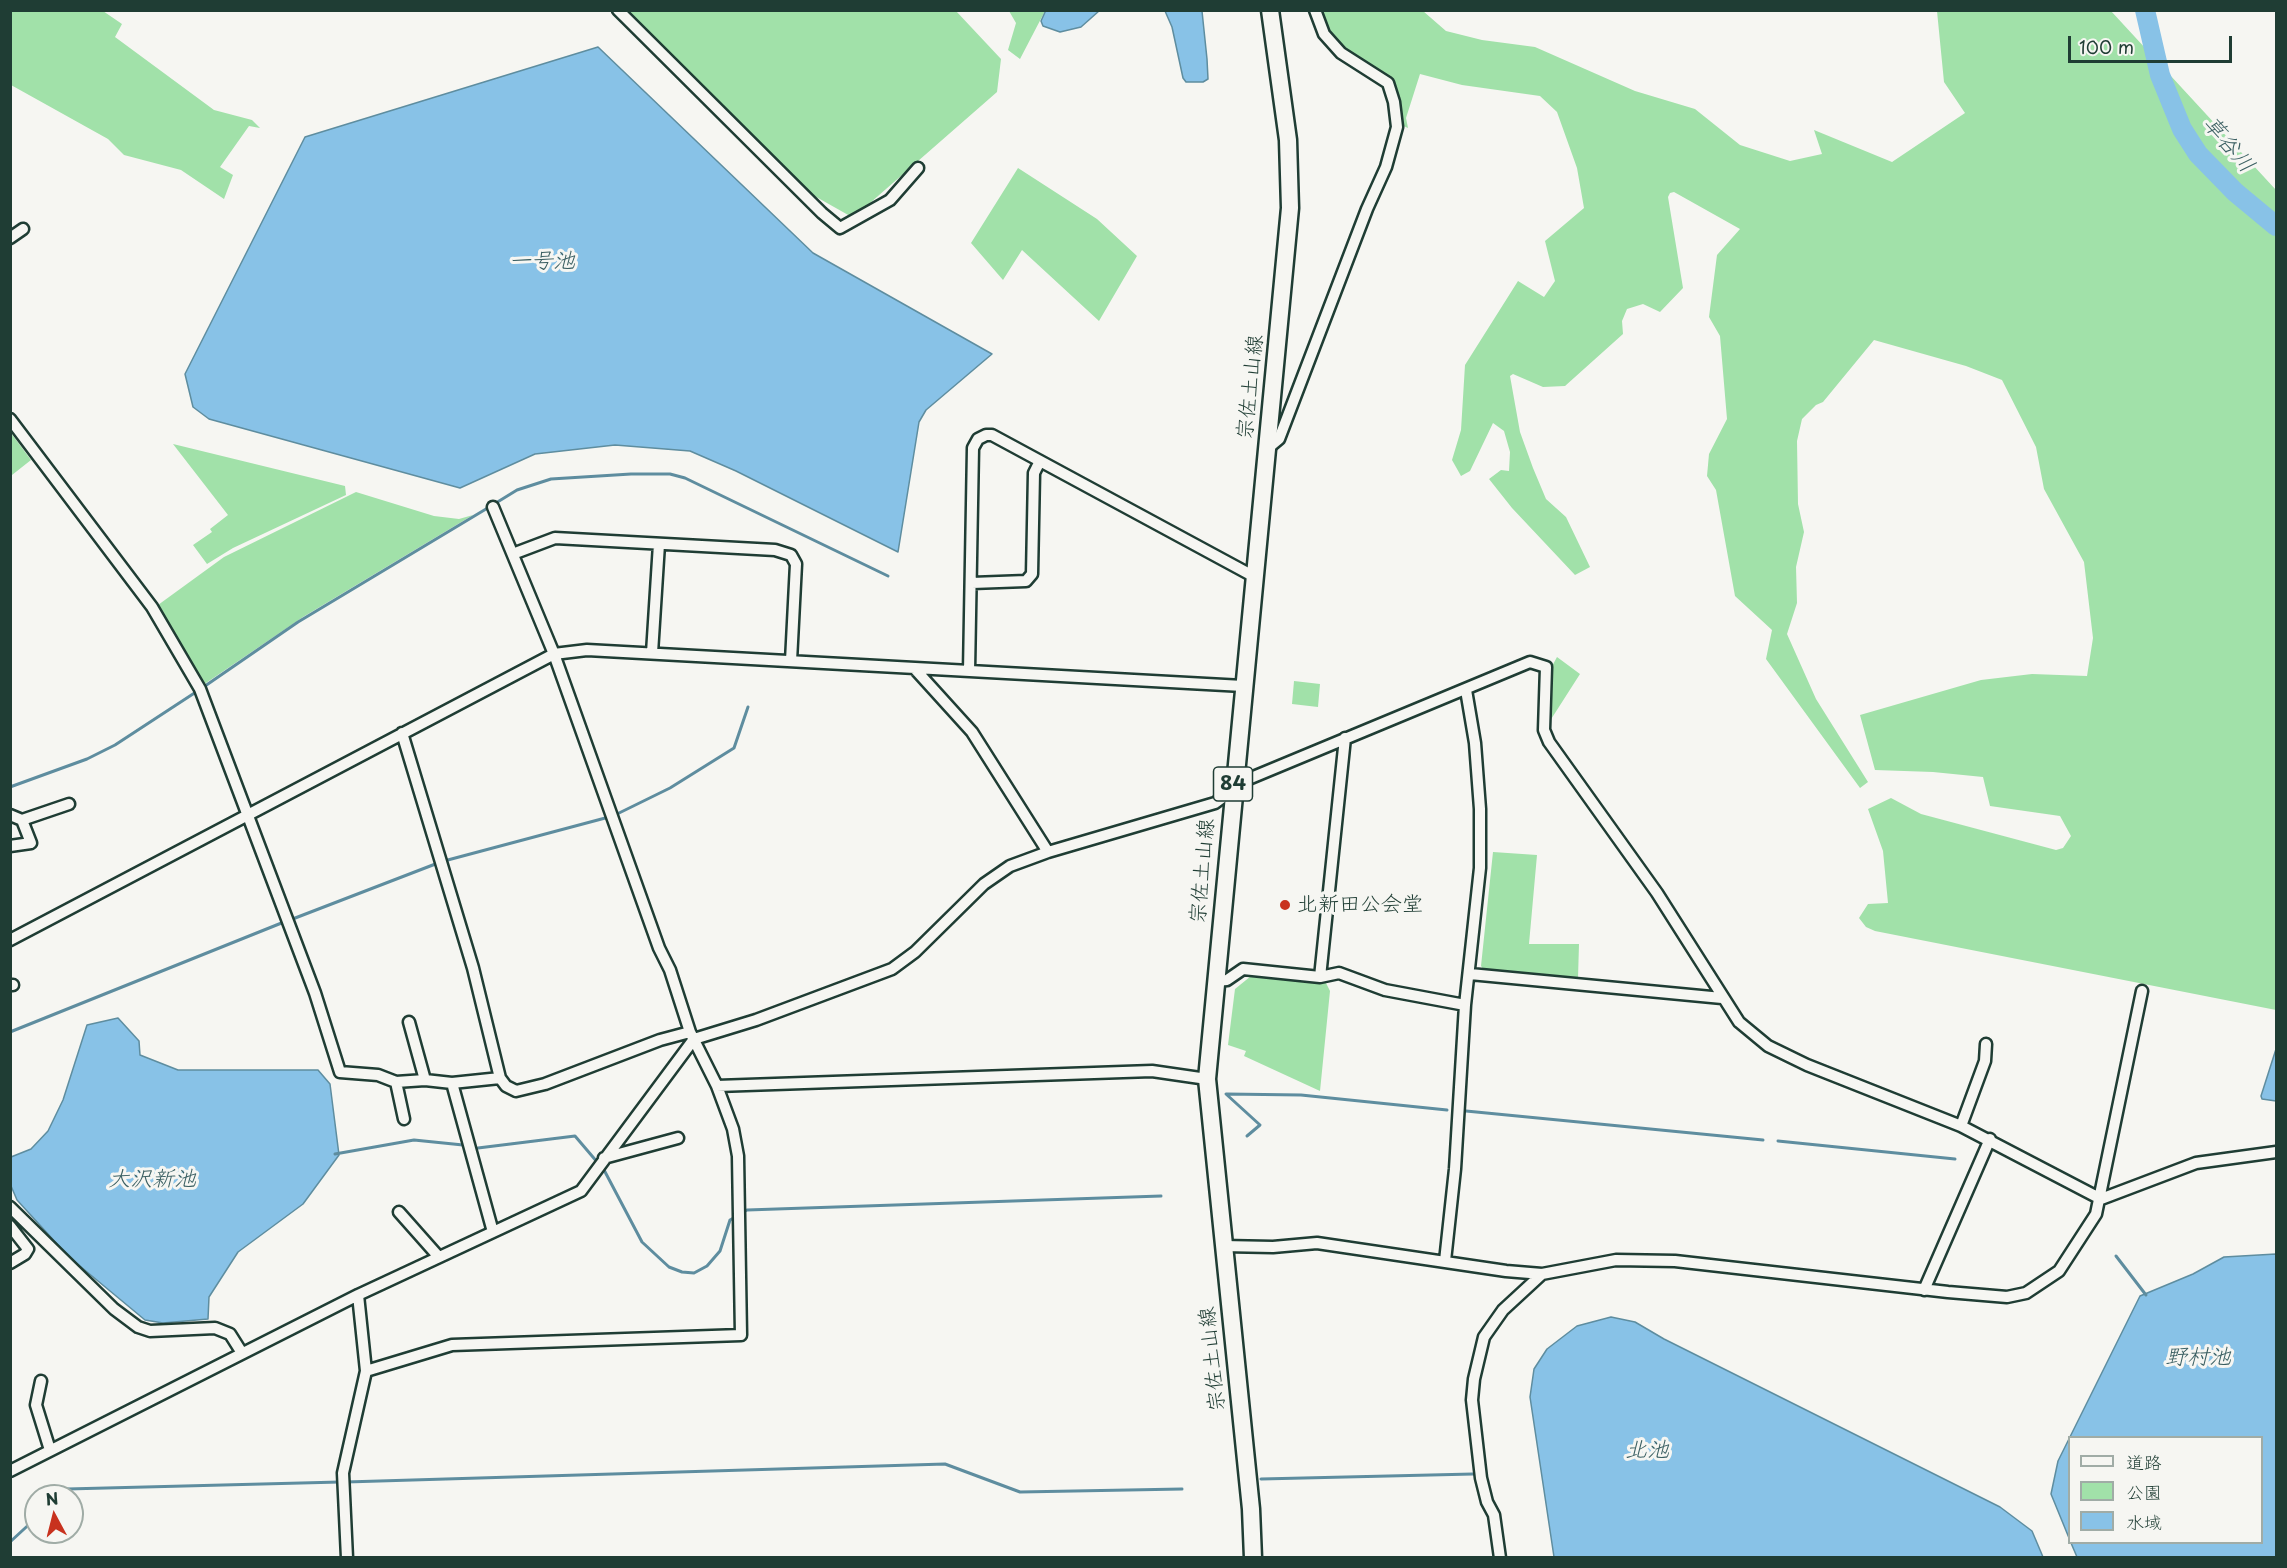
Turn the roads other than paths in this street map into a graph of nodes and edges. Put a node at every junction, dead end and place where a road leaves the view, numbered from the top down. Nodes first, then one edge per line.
1 (618, 10) edge
2 (1270, 10) edge
3 (1315, 10) edge
4 (918, 168) dead end
5 (23, 229) dead end
6 (10, 238) edge
7 (10, 419) edge
8 (1267, 450) junction
9 (1040, 460) junction
10 (493, 507) dead end
11 (659, 544) junction
12 (518, 552) dead end
13 (1253, 576) junction
14 (972, 583) junction
15 (652, 653) junction
16 (554, 654) junction
17 (791, 661) junction
18 (914, 668) junction
19 (969, 671) junction
20 (1243, 687) junction
21 (1466, 690) junction
22 (402, 733) junction
23 (1345, 738) junction
24 (1232, 792) junction
25 (69, 804) dead end
26 (10, 815) edge
27 (246, 817) junction
28 (22, 820) junction
29 (10, 846) edge
30 (1048, 852) junction
31 (10, 940) edge
32 (1470, 974) junction
33 (1320, 977) junction
34 (1215, 981) junction
35 (2142, 992) dead end
36 (1722, 998) junction
37 (1466, 1005) junction
38 (409, 1022) dead end
39 (692, 1036) junction
40 (1986, 1044) dead end
41 (501, 1077) junction
42 (1207, 1079) junction
43 (424, 1080) junction
44 (396, 1082) junction
45 (452, 1083) junction
46 (717, 1086) junction
47 (404, 1119) dead end
48 (1961, 1126) junction
49 (678, 1138) dead end
50 (1990, 1139) junction
51 (2277, 1152) edge
52 (604, 1158) junction
53 (2101, 1199) junction
54 (10, 1207) edge
55 (399, 1212) dead end
56 (10, 1226) edge
57 (493, 1232) junction
58 (1223, 1246) junction
59 (438, 1256) junction
60 (1446, 1261) junction
61 (10, 1263) edge
62 (1542, 1274) junction
63 (1924, 1290) junction
64 (358, 1294) junction
65 (242, 1353) junction
66 (366, 1371) junction
67 (41, 1381) dead end
68 (50, 1450) junction
69 (10, 1471) edge
70 (347, 1557) edge
71 (1253, 1557) edge
72 (1500, 1557) edge

1 - 4 street
2 - 8 main road, 宗佐土山線 / 84
3 - 8 street
5 - 6 street
7 - 27 street
8 - 13 main road, 宗佐土山線 / 84
9 - 13 street
9 - 14 street
9 - 14 street
10 - 16 street
11 - 12 street
11 - 15 street
11 - 17 street
13 - 20 main road, 宗佐土山線 / 84
14 - 19 street
15 - 16 street
15 - 17 street
16 - 22 street
16 - 39 street
17 - 18 street
18 - 19 street
18 - 30 street
19 - 20 street
20 - 24 main road, 宗佐土山線 / 84
21 - 23 street
21 - 32 street
21 - 36 street
22 - 27 street
22 - 41 street
23 - 24 street
23 - 33 street
24 - 30 street
24 - 34 main road, 宗佐土山線 / 84
25 - 28 street
26 - 28 street
27 - 31 street
27 - 44 street
28 - 29 street
30 - 39 street
32 - 36 street
32 - 37 street
33 - 34 street
33 - 37 street
34 - 42 main road, 宗佐土山線 / 84
35 - 53 street
36 - 48 street
37 - 60 street
38 - 43 street
39 - 41 street
39 - 46 street
39 - 52 street
40 - 48 street
41 - 45 street
42 - 46 street
42 - 58 main road, 宗佐土山線 / 84
43 - 44 street
43 - 45 street
44 - 47 street
45 - 57 street
46 - 66 street
48 - 50 street
49 - 52 street
50 - 53 street
50 - 63 street
51 - 53 street
52 - 57 street
53 - 63 street
54 - 65 street
55 - 59 street
56 - 61 street
57 - 59 street
58 - 60 street
58 - 71 main road, 宗佐土山線 / 84
59 - 64 street
60 - 62 street
62 - 63 street
62 - 72 street
64 - 65 street
64 - 66 street
65 - 68 street
66 - 70 street
67 - 68 street
68 - 69 street

